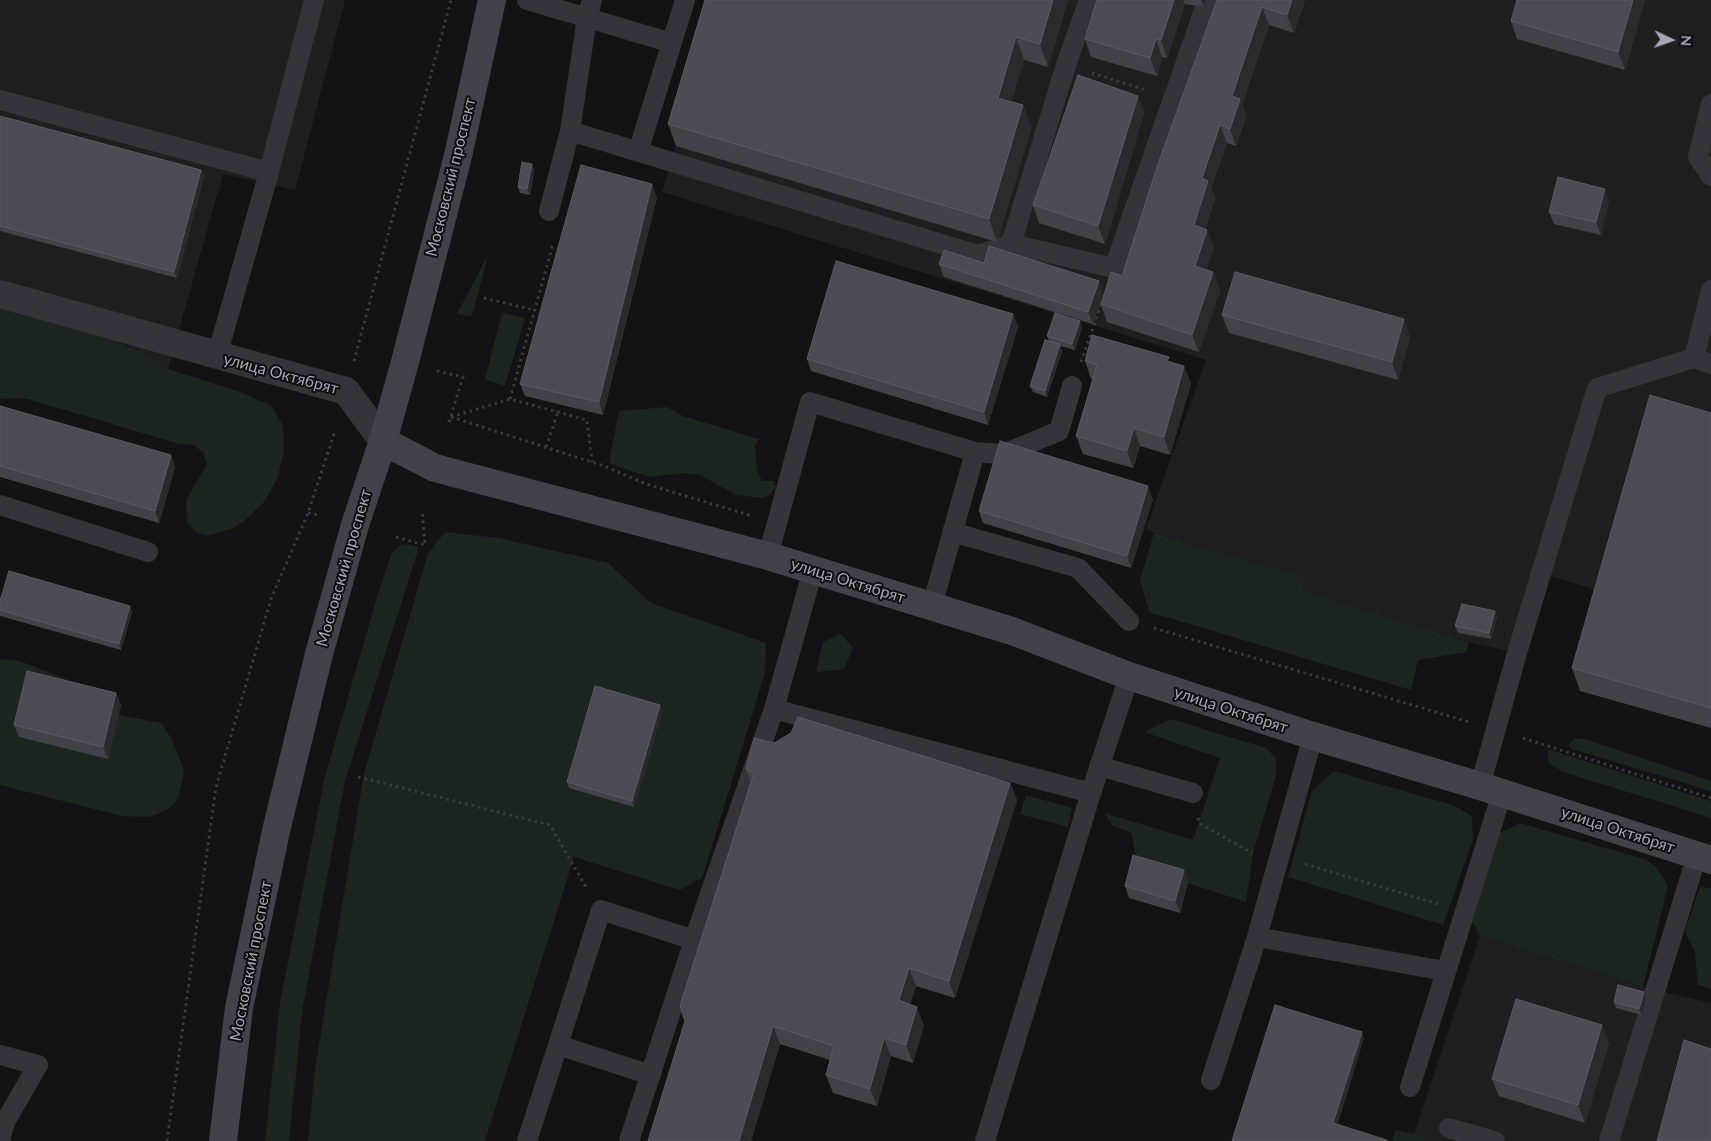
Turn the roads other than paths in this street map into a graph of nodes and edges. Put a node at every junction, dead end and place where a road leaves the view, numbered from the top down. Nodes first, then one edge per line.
1 (314, 0) edge
2 (492, 0) edge
3 (527, 0) edge
4 (685, 0) edge
5 (1089, 0) edge
6 (1216, 0) edge
7 (589, 9) edge
8 (672, 43) junction
9 (0, 100) edge
10 (1711, 104) edge
11 (570, 131) junction
12 (638, 152) junction
13 (269, 172) junction
14 (1711, 176) edge
15 (549, 211) dead end
16 (1011, 244) junction
17 (1711, 290) edge
18 (0, 294) edge
19 (217, 356) junction
20 (1702, 361) edge
21 (1072, 386) road end
22 (383, 441) junction
23 (975, 452) junction
24 (0, 506) edge
25 (952, 532) junction
26 (148, 552) dead end
27 (768, 556) junction
28 (814, 570) junction
29 (932, 606) junction
30 (1129, 621) road end
31 (1129, 676) junction
32 (774, 709) junction
33 (1313, 736) junction
34 (1099, 766) junction
35 (1491, 789) junction
36 (1090, 793) junction
37 (1193, 793) road end
38 (1704, 858) edge
39 (1257, 937) junction
40 (694, 940) junction
41 (1445, 971) junction
42 (558, 1045) junction
43 (0, 1055) edge
44 (651, 1075) junction
45 (1211, 1080) dead end
46 (1410, 1087) dead end
47 (1449, 1128) dead end
48 (0, 1140) edge
49 (223, 1141) edge
50 (527, 1141) edge
51 (629, 1141) edge
52 (985, 1141) edge
53 (1494, 1141) edge
54 (1609, 1141) edge

1 - 13 lane
2 - 22 street, Московский проспект
3 - 7 lane
4 - 8 lane
5 - 16 lane
6 - 16 lane
7 - 8 lane
7 - 11 lane
8 - 12 lane
9 - 13 lane
10 - 14 lane
11 - 12 lane
11 - 15 lane
12 - 16 lane
13 - 19 lane
17 - 20 lane
18 - 19 street, улица Октябрят
19 - 22 street, улица Октябрят
20 - 35 lane
21 - 23 lane
22 - 27 street, улица Октябрят
22 - 49 street, Московский проспект
23 - 25 lane
23 - 27 lane
24 - 26 lane
25 - 29 lane
25 - 30 lane
27 - 28 street, улица Октябрят
28 - 29 street, улица Октябрят
28 - 32 lane
29 - 31 street, улица Октябрят
31 - 33 street, улица Октябрят
31 - 34 lane
32 - 36 lane
32 - 40 lane
33 - 35 street, улица Октябрят
33 - 39 lane
34 - 36 lane
34 - 37 lane
35 - 38 street, улица Октябрят
35 - 41 lane
36 - 52 lane
38 - 54 lane
39 - 41 lane
39 - 45 lane
40 - 42 lane
40 - 44 lane
41 - 46 lane
42 - 44 lane
42 - 50 lane
43 - 48 lane
44 - 51 lane
47 - 53 lane

